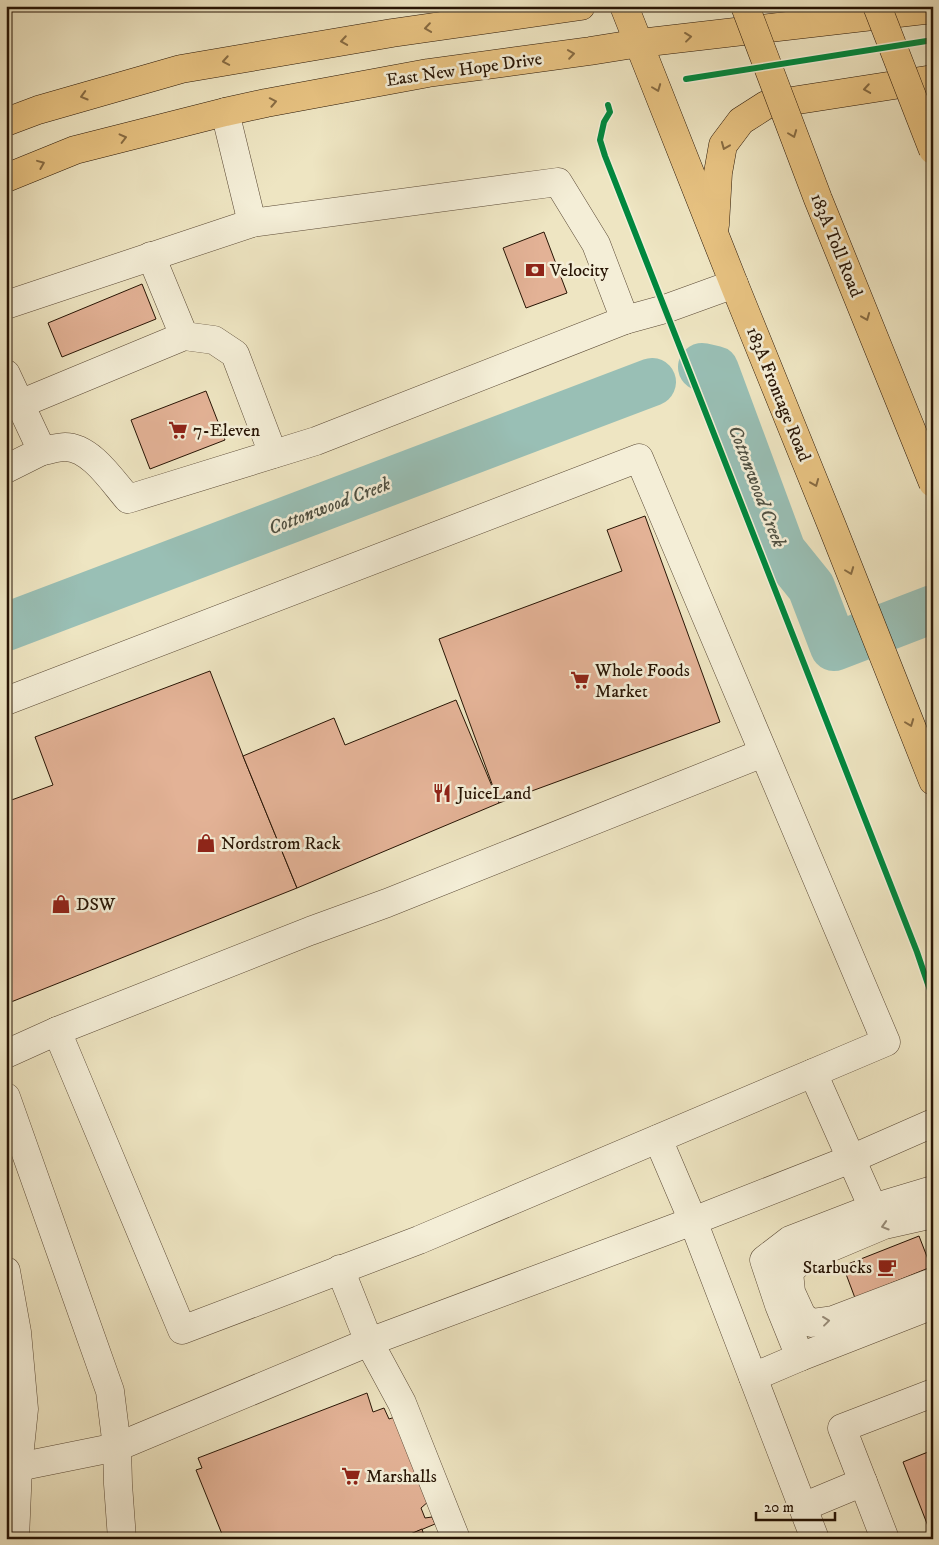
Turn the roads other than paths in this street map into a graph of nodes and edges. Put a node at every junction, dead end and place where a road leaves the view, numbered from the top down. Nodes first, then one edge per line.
1 (489, 6) edge
2 (581, 6) edge
3 (624, 6) edge
4 (745, 6) edge
5 (876, 6) edge
6 (933, 9) edge
7 (462, 23) junction
8 (640, 43) junction
9 (933, 78) edge
10 (225, 112) junction
11 (6, 122) edge
12 (933, 150) edge
13 (6, 178) edge
14 (252, 223) junction
15 (714, 233) junction
16 (152, 256) junction
17 (734, 284) junction
18 (6, 305) edge
19 (625, 320) junction
20 (184, 336) junction
21 (6, 374) edge
22 (20, 404) junction
23 (42, 451) junction
24 (273, 454) junction
25 (6, 469) edge
26 (933, 483) edge
27 (6, 701) edge
28 (764, 754) junction
29 (933, 782) edge
30 (57, 1031) junction
31 (6, 1054) edge
32 (813, 1073) junction
33 (6, 1097) edge
34 (933, 1123) edge
35 (658, 1138) junction
36 (851, 1159) junction
37 (933, 1190) edge
38 (873, 1208) junction
39 (933, 1214) edge
40 (693, 1221) junction
41 (340, 1269) junction
42 (6, 1272) edge
43 (933, 1282) edge
44 (933, 1305) edge
45 (370, 1342) junction
46 (800, 1357) junction
47 (753, 1376) junction
48 (933, 1392) edge
49 (117, 1447) junction
50 (12, 1467) edge
51 (863, 1482) junction
52 (803, 1507) junction
53 (15, 1539) edge
54 (122, 1539) edge
55 (456, 1539) edge
56 (815, 1539) edge
57 (885, 1539) edge

1 - 7 main road
2 - 7 main road
3 - 8 main road, 183A Frontage Road
4 -> 26 main road, 183A Toll Road, bridge
5 - 12 main road, bridge
8 -> 6 main road, East New Hope Drive
7 -> 11 main road
10 -> 8 main road, East New Hope Drive
8 -> 15 main road, 183A Frontage Road
9 -> 15 main road
13 -> 10 main road, East New Hope Drive
10 - 14 lane
14 - 16 lane
14 - 19 lane
15 - 17 main road, 183A Frontage Road
16 - 18 lane
16 - 20 lane
17 - 19 lane
17 -> 29 main road, 183A Frontage Road
19 - 24 lane
20 - 22 lane
20 - 24 lane
21 - 22 lane
22 - 23 lane
23 - 24 lane
23 - 25 lane
27 - 28 lane
28 - 30 lane
28 - 32 lane
30 - 31 lane
30 - 41 lane
32 - 35 lane
32 - 36 lane
33 - 49 lane
34 - 36 lane
35 - 40 lane
35 - 41 lane
36 - 38 lane
36 - 40 lane
37 - 38 lane
38 - 46 lane
39 -> 43 lane
40 - 45 lane
40 - 47 lane
41 - 45 lane
42 - 50 lane
44 - 46 lane
45 - 49 lane
45 - 55 lane
46 - 47 lane
47 - 52 lane
48 - 51 lane
49 - 50 lane
49 - 54 lane
50 - 53 lane
51 - 52 lane
51 - 57 lane
52 - 56 lane

